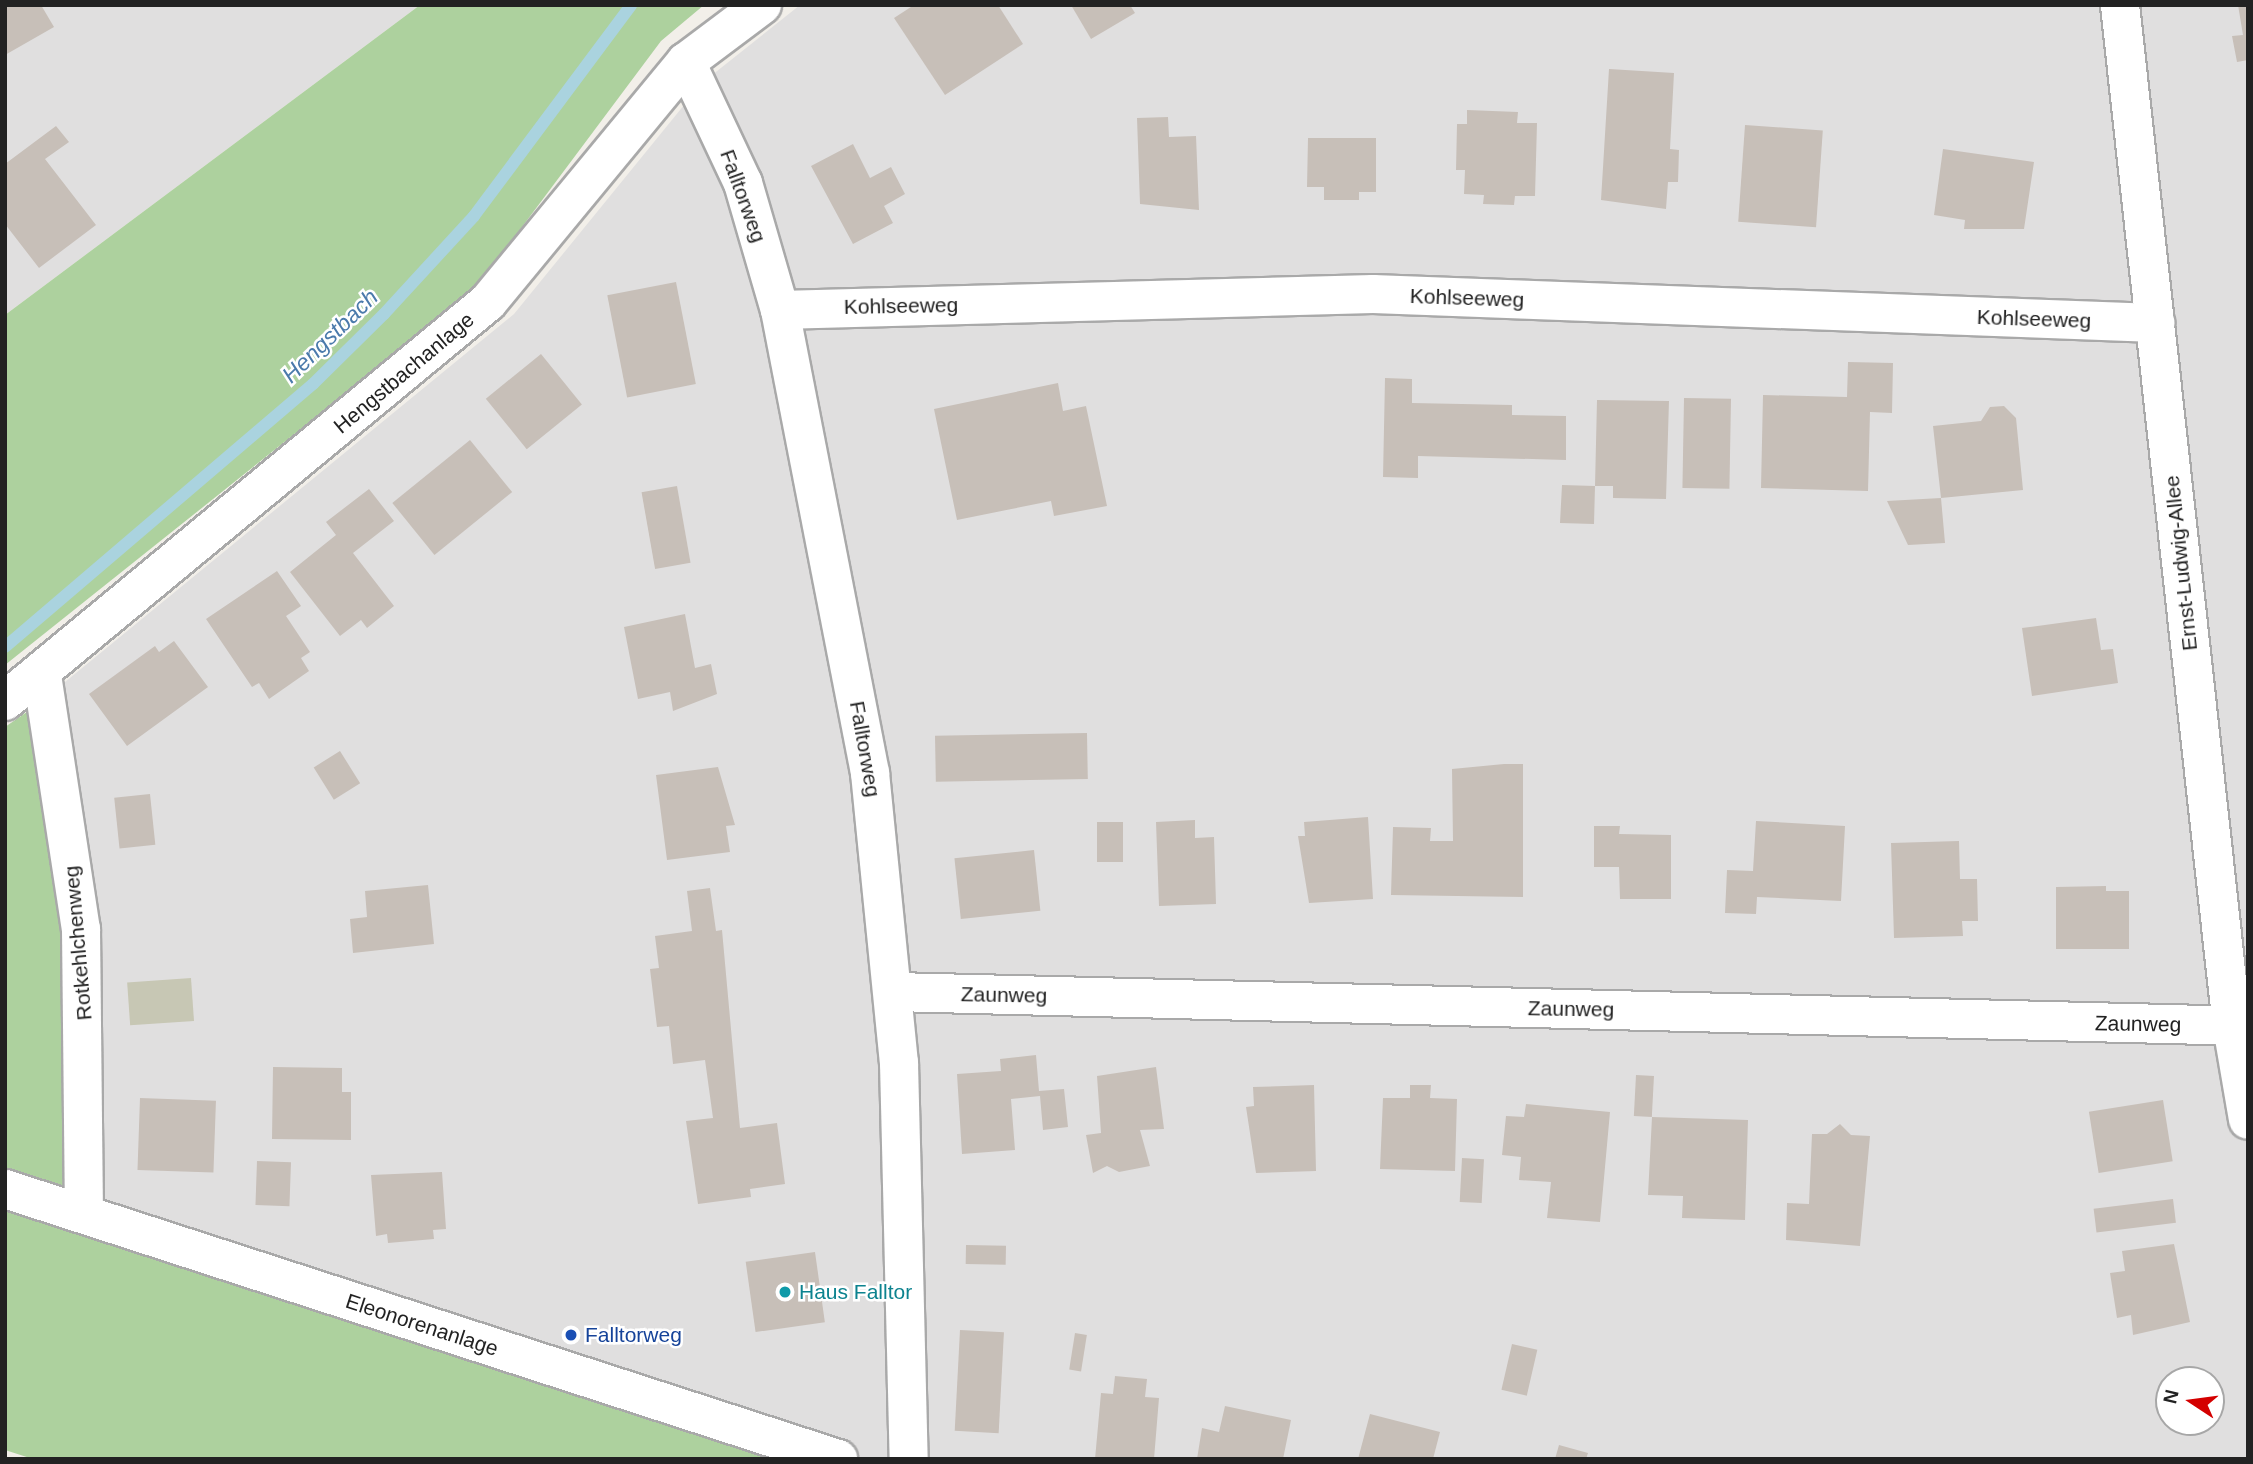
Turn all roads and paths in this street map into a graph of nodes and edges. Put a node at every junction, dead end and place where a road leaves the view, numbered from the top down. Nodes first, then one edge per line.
1 (762, 5) edge
2 (2120, 5) edge
3 (686, 62) junction
4 (780, 310) junction
5 (2155, 323) junction
6 (42, 675) junction
7 (5, 701) edge
8 (894, 992) junction
9 (2240, 1026) edge
10 (2248, 1120) edge
11 (5, 1189) edge
12 (84, 1213) junction
13 (838, 1459) edge
14 (909, 1459) edge

1 - 3 street, Hengstbachanlage
2 - 5 street, Ernst-Ludwig-Allee
3 - 4 street, Falltorweg
3 - 6 street, Hengstbachanlage
4 - 5 street, Kohlseeweg
4 - 8 street, Falltorweg
5 - 9 street, Ernst-Ludwig-Allee
6 - 7 street, Hengstbachanlage
6 - 12 street, Rotkehlchenweg
8 - 9 street, Zaunweg
8 - 14 street, Falltorweg
9 - 10 street, Ernst-Ludwig-Allee
11 - 12 street, Eleonorenanlage
12 - 13 street, Eleonorenanlage

